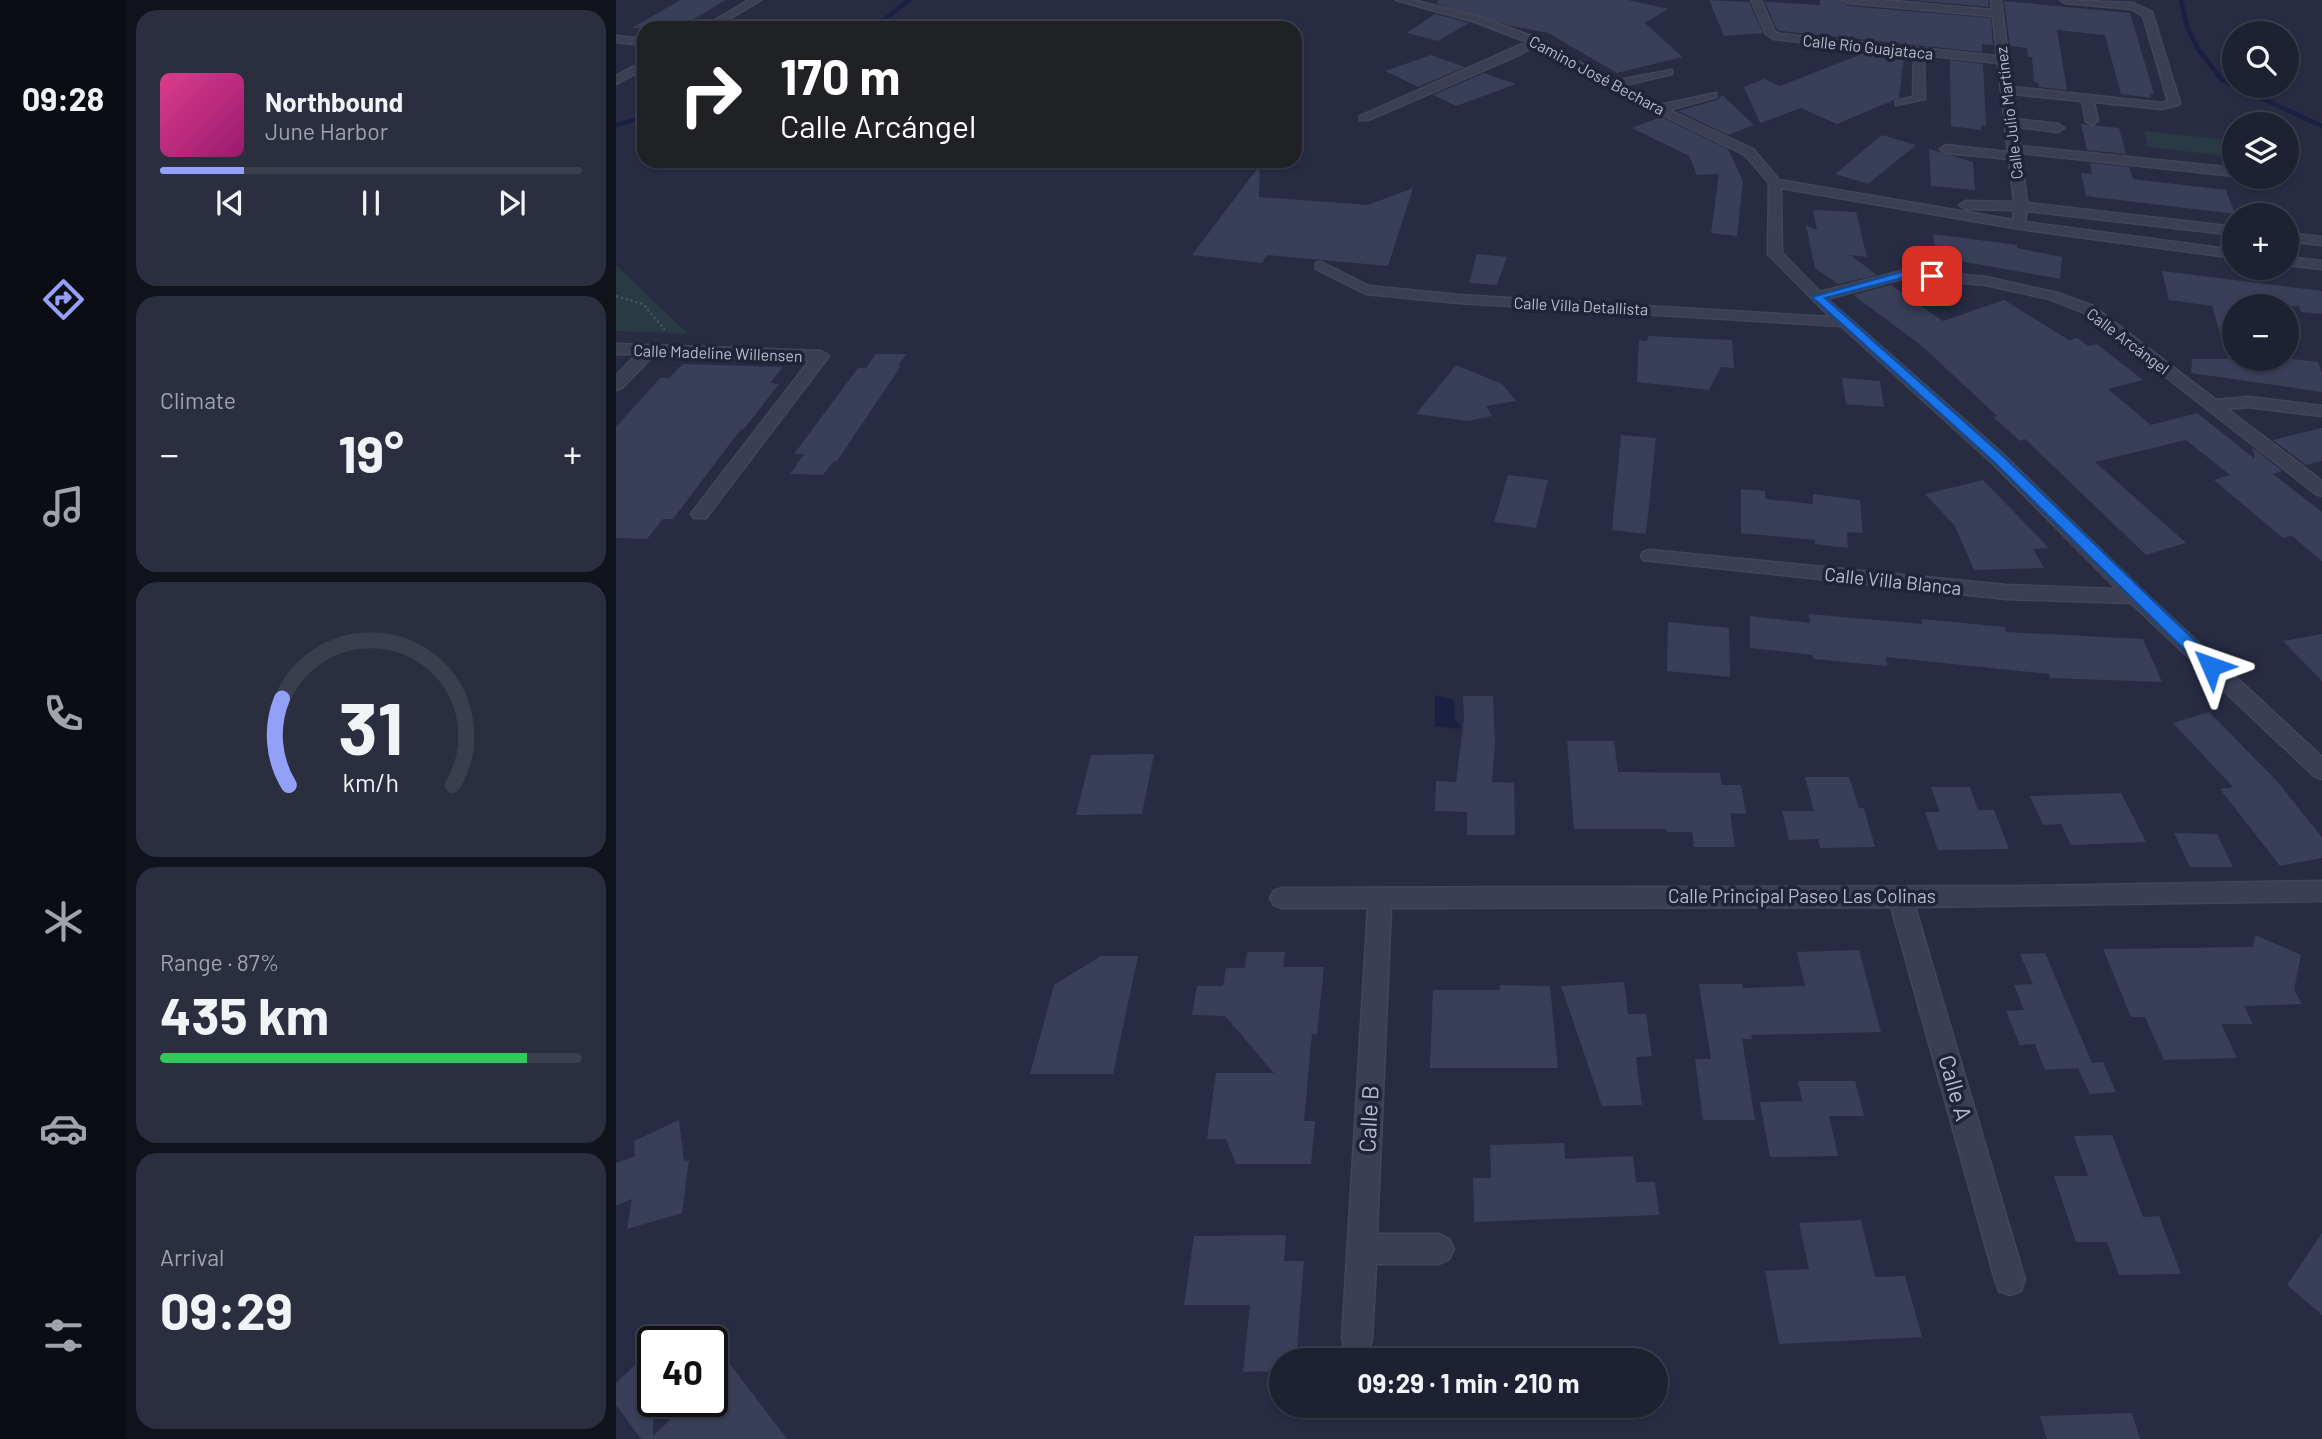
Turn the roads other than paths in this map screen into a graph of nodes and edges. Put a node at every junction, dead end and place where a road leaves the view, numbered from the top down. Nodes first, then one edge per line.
1 (756, 0) edge
2 (1401, 0) edge
3 (1756, 0) edge
4 (1848, 0) edge
5 (1996, 0) edge
6 (2065, 0) edge
7 (1871, 1) edge
8 (1997, 13) junction
9 (719, 21) edge
10 (616, 40) edge
11 (1535, 41) junction
12 (637, 42) edge
13 (1919, 53) junction
14 (2002, 60) junction
15 (637, 68) edge
16 (1668, 72) dead end
17 (616, 81) edge
18 (1611, 85) junction
19 (2006, 90) junction
20 (1712, 95) dead end
21 (2087, 98) junction
22 (1900, 103) dead end
23 (1659, 109) junction
24 (1364, 118) dead end
25 (2092, 121) dead end
26 (2009, 122) junction
27 (2058, 128) dead end
28 (1946, 149) dead end
29 (2013, 152) junction
30 (2222, 171) edge
31 (1775, 183) junction
32 (1915, 205) junction
33 (2021, 206) junction
34 (2020, 225) junction
35 (2222, 229) edge
36 (2299, 239) edge
37 (2322, 242) edge
38 (2222, 252) edge
39 (2299, 262) edge
40 (2322, 265) edge
41 (1321, 266) dead end
42 (1817, 297) junction
43 (1847, 322) junction
44 (616, 349) edge
45 (650, 350) junction
46 (616, 385) edge
47 (2213, 405) junction
48 (2322, 411) edge
49 (2322, 490) edge
50 (700, 514) dead end
51 (1650, 556) dead end
52 (2136, 596) junction
53 (2322, 770) edge
54 (2322, 891) edge
55 (1900, 896) junction
56 (1282, 898) dead end
57 (1381, 898) junction
58 (1362, 1249) junction
59 (1439, 1249) dead end
60 (2010, 1280) dead end
61 (1357, 1340) dead end

1 - 9 street
2 - 11 street, Camino José Bechara
3 - 13 street, Calle Río Guajataca
4 - 7 street
5 - 8 street, Calle Julio Martínez
6 - 21 street
7 - 8 street
8 - 14 street, Calle Julio Martínez
10 - 12 street
11 - 18 street, Camino José Bechara
11 - 24 street
13 - 14 street, Calle Río Guajataca
13 - 22 street
14 - 19 street, Calle Julio Martínez
15 - 17 street
16 - 18 street
18 - 23 street, Camino José Bechara
19 - 21 street
19 - 26 street, Calle Julio Martínez
20 - 23 street
21 - 25 street
23 - 31 street, Camino José Bechara
26 - 27 street
26 - 29 street, Calle Julio Martínez
28 - 29 street
29 - 30 street
29 - 33 street, Calle Julio Martínez
31 - 32 street
31 - 42 street
32 - 33 street
32 - 34 street
33 - 34 street, Calle Julio Martínez
33 - 35 street
34 - 38 street
36 - 37 street
39 - 40 street
41 - 43 street, Calle Villa Detallista
42 - 43 street
42 - 47 street, Calle Arcángel
43 - 52 street
44 - 45 street, Calle Madeline Willensen
45 - 46 street
45 - 50 street, Calle Madeline Willensen
47 - 48 street
47 - 49 street, Calle Arcángel
51 - 52 street, Calle Villa Blanca
52 - 53 street
54 - 55 street, Calle Principal Paseo Las Colinas
55 - 57 street, Calle Principal Paseo Las Colinas
55 - 60 street, Calle A
56 - 57 street, Calle Principal Paseo Las Colinas
57 - 58 street, Calle B
58 - 59 street
58 - 61 street, Calle B

